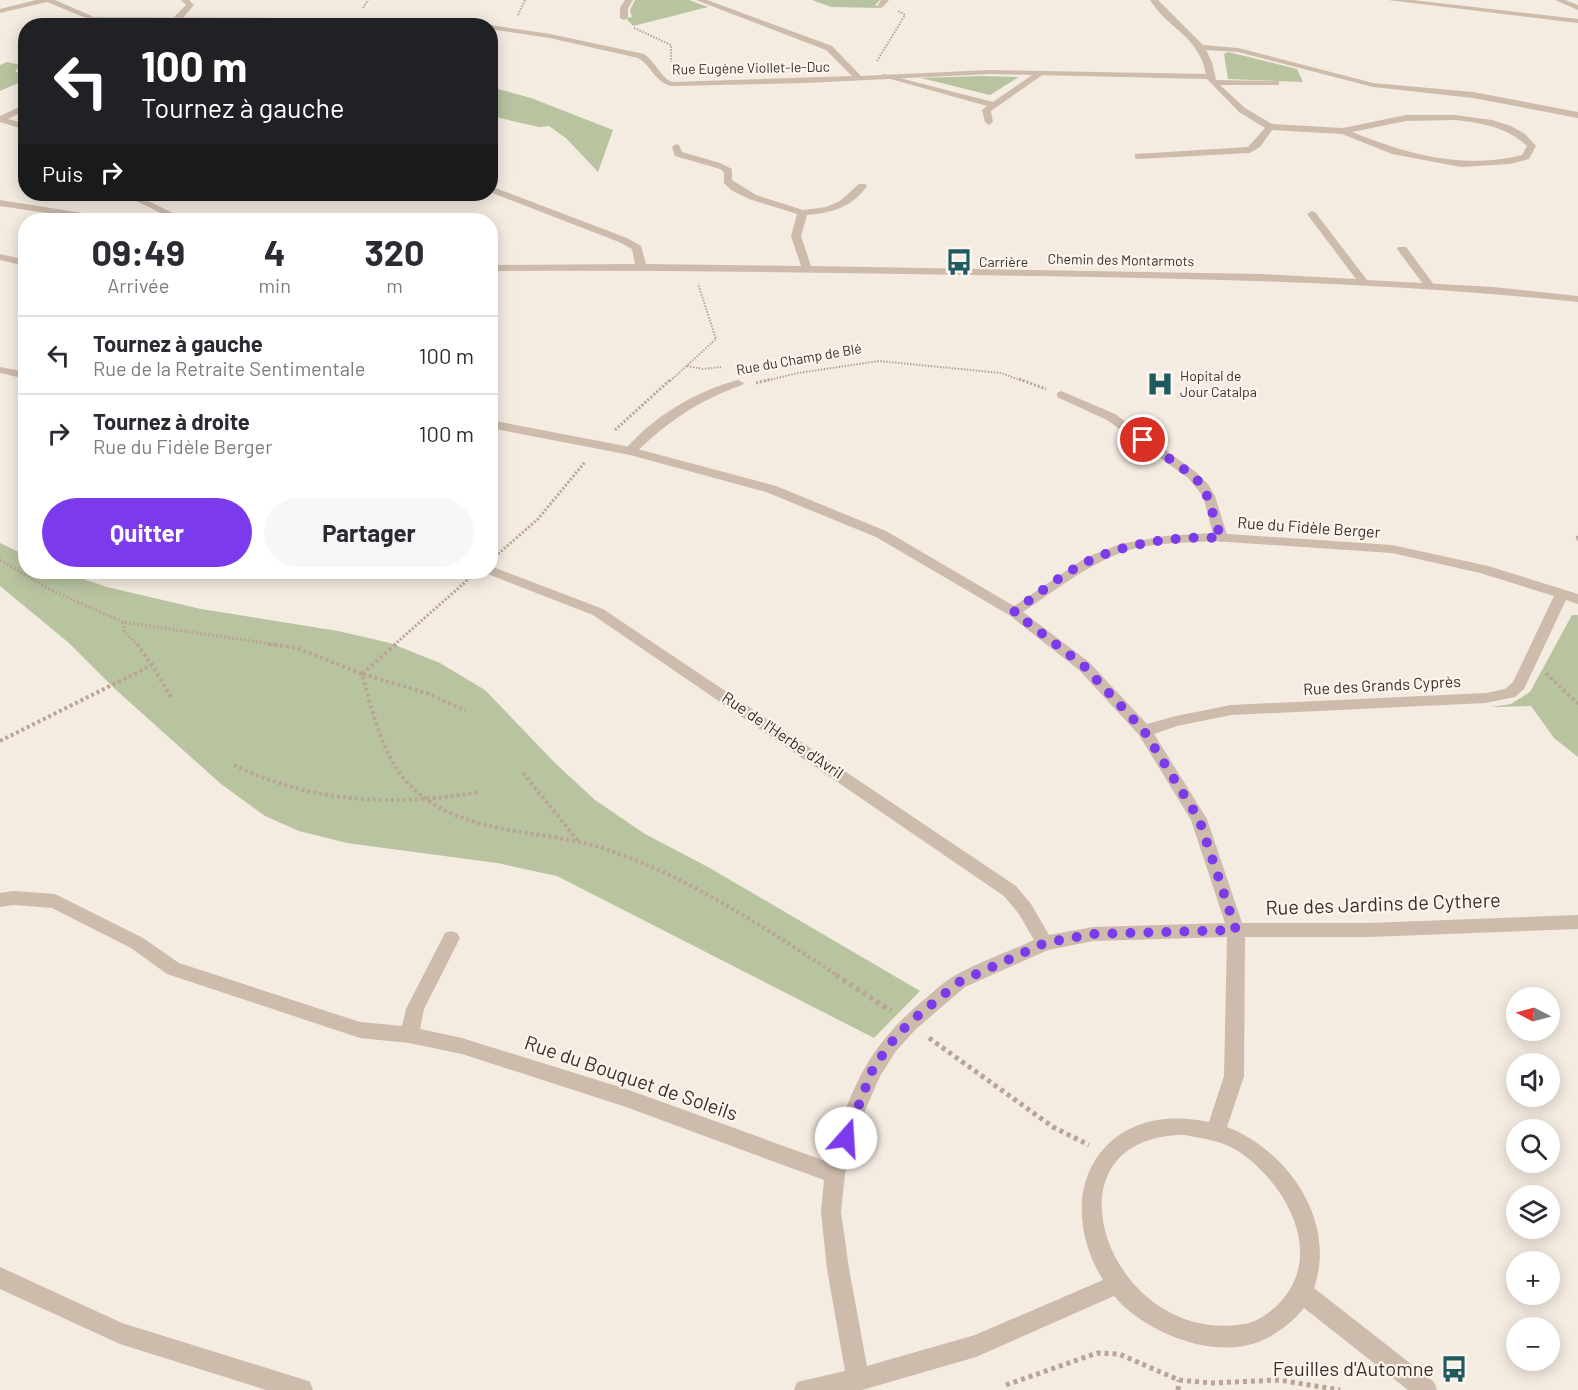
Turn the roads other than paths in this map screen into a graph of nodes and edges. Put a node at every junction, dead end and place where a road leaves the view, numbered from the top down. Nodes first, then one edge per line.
1 (47, 0) edge
2 (185, 0) edge
3 (628, 0) edge
4 (700, 0) edge
5 (1154, 0) edge
6 (1392, 0) edge
7 (1559, 0) edge
8 (1578, 8) edge
9 (0, 11) edge
10 (86, 18) edge
11 (178, 18) edge
12 (624, 18) dead end
13 (1578, 21) edge
14 (498, 28) edge
15 (1201, 47) junction
16 (1041, 74) junction
17 (884, 76) junction
18 (863, 77) junction
19 (1211, 79) junction
20 (1276, 83) dead end
21 (994, 105) junction
22 (18, 110) edge
23 (1578, 115) edge
24 (0, 119) edge
25 (989, 122) dead end
26 (18, 125) edge
27 (1270, 127) junction
28 (1343, 131) junction
29 (676, 147) dead end
30 (1138, 156) dead end
31 (862, 186) dead end
32 (498, 192) edge
33 (142, 201) edge
34 (0, 203) edge
35 (64, 213) edge
36 (168, 213) edge
37 (802, 213) junction
38 (1312, 214) dead end
39 (1402, 249) dead end
40 (0, 257) edge
41 (18, 261) edge
42 (641, 267) junction
43 (498, 268) edge
44 (807, 269) junction
45 (1363, 282) junction
46 (1430, 286) junction
47 (1578, 299) edge
48 (0, 370) edge
49 (18, 374) edge
50 (738, 383) road end
51 (1061, 395) road end
52 (498, 425) edge
53 (630, 451) junction
54 (1221, 538) junction
55 (498, 573) edge
56 (1562, 593) junction
57 (1578, 599) edge
58 (1014, 612) junction
59 (1144, 731) junction
60 (0, 900) edge
61 (1578, 922) edge
62 (1236, 930) junction
63 (451, 938) dead end
64 (1045, 943) junction
65 (409, 1035) junction
66 (1216, 1131) junction
67 (835, 1174) junction
68 (0, 1278) edge
69 (1118, 1284) junction
70 (1302, 1293) junction
71 (858, 1380) junction
72 (302, 1390) edge
73 (805, 1390) edge
74 (1426, 1390) edge

1 - 9 street
1 - 10 street
2 - 11 street
3 - 12 street
4 - 18 street
5 - 15 street
6 - 13 street
7 - 8 street
14 - 18 street, Rue Eugène Viollet-le-Duc
15 - 19 street
15 - 23 street
16 - 17 street, Rue Eugène Viollet-le-Duc
16 - 19 street, Rue Eugène Viollet-le-Duc
16 - 21 street
17 - 18 street, Rue Eugène Viollet-le-Duc
17 - 21 street, Rue Eugène Viollet-le-Duc
19 - 20 street, Rue Eugène Viollet-le-Duc
19 - 27 street
21 - 25 street
22 - 24 street
24 - 26 street
27 - 28 street
27 - 30 street
28 - 28 street
29 - 37 street
31 - 37 street
32 - 42 street
33 - 36 street
34 - 35 street
37 - 44 street
38 - 45 street
39 - 46 street
40 - 41 street
42 - 43 street, Chemin des Montarmots
42 - 44 street, Chemin des Montarmots
44 - 45 street, Chemin des Montarmots
45 - 46 street, Chemin des Montarmots
46 - 47 street, Chemin des Montarmots
48 - 49 street
50 - 53 street, Rue du Champ de Blé
51 - 54 street
52 - 53 street
53 - 58 street
54 - 56 street, Rue du Fidèle Berger
54 - 58 street, Rue du Fidèle Berger
55 - 64 street, Rue de l'Herbe d'Avril
56 - 57 street, Rue du Fidèle Berger
56 - 59 street, Rue des Grands Cyprès
58 - 59 street
59 - 62 street
60 - 65 street, Rue du Bouquet de Soleils
61 - 62 street, Rue des Jardins de Cythere
62 - 64 street, Rue des Jardins de Cythere
62 - 66 street
63 - 65 street
64 - 67 street, Rue des Jardins de Cythere
65 - 67 street, Rue du Bouquet de Soleils
66 - 69 street
66 - 70 street
67 - 71 street, Rue des Jardins de Cythere
68 - 72 street
69 - 70 street
69 - 71 street
70 - 74 street
71 - 73 street

